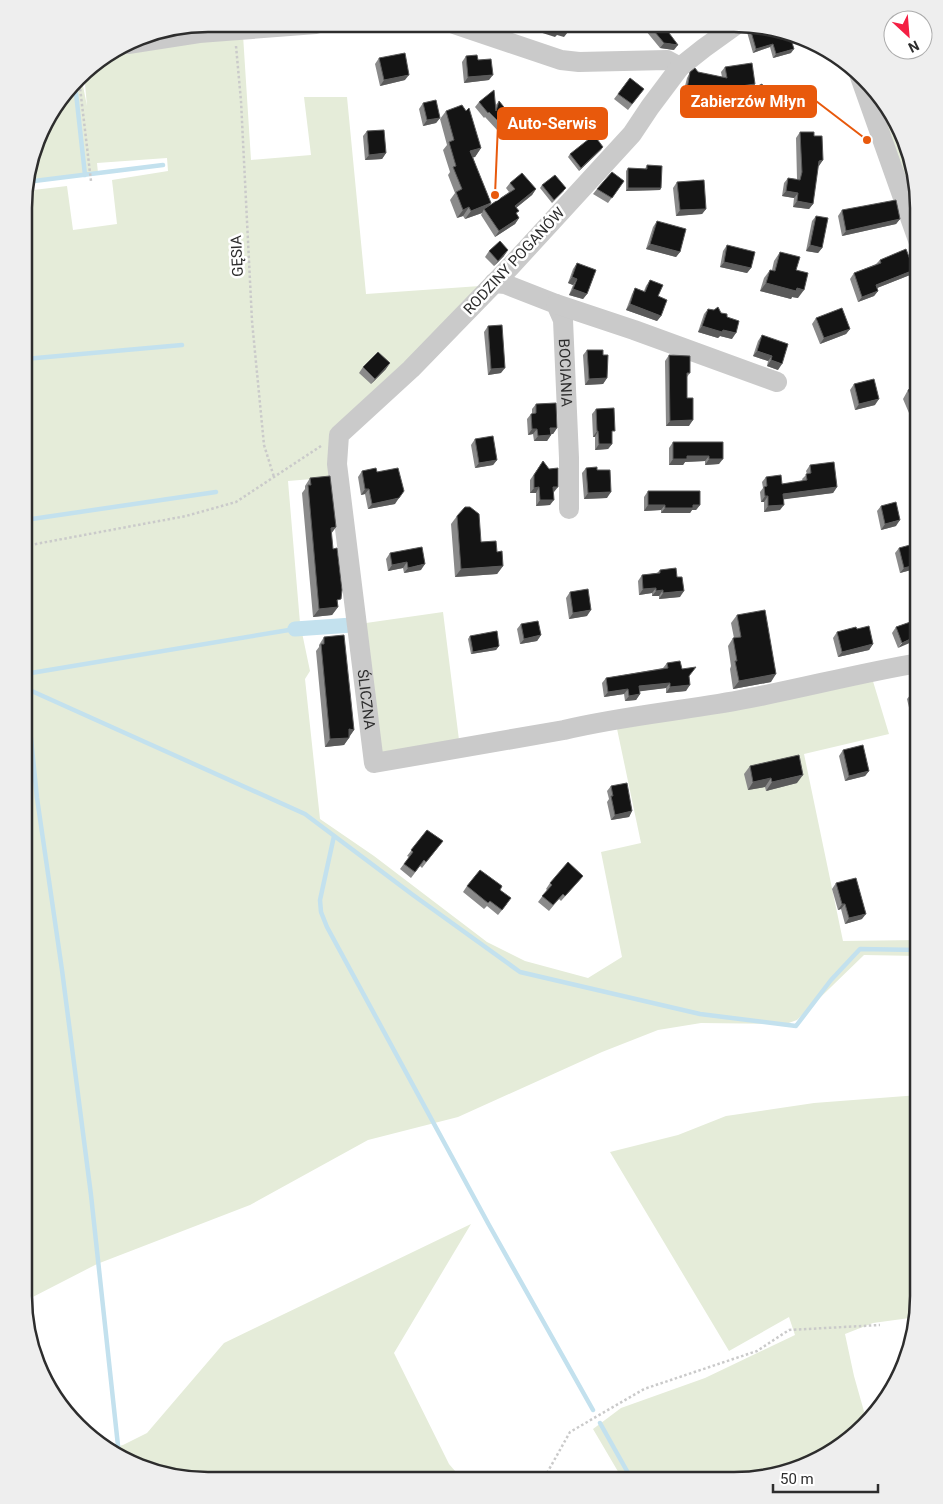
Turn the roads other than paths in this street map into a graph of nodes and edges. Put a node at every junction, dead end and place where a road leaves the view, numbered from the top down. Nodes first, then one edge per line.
1 (479, 32) edge
2 (726, 32) edge
3 (199, 33) edge
4 (160, 39) edge
5 (680, 68) junction
6 (871, 97) edge
7 (910, 195) edge
8 (494, 283) junction
9 (556, 304) junction
10 (777, 382) dead end
11 (339, 439) joint
12 (569, 509) dead end
13 (910, 665) edge

1 - 5 street
2 - 5 street, RODZINY POGANÓW
3 - 4 street
5 - 8 street, RODZINY POGANÓW
6 - 7 street
8 - 9 street
8 - 11 street, RODZINY POGANÓW
9 - 10 street
9 - 12 street, BOCIANIA
11 - 13 street, ŚLICZNA

